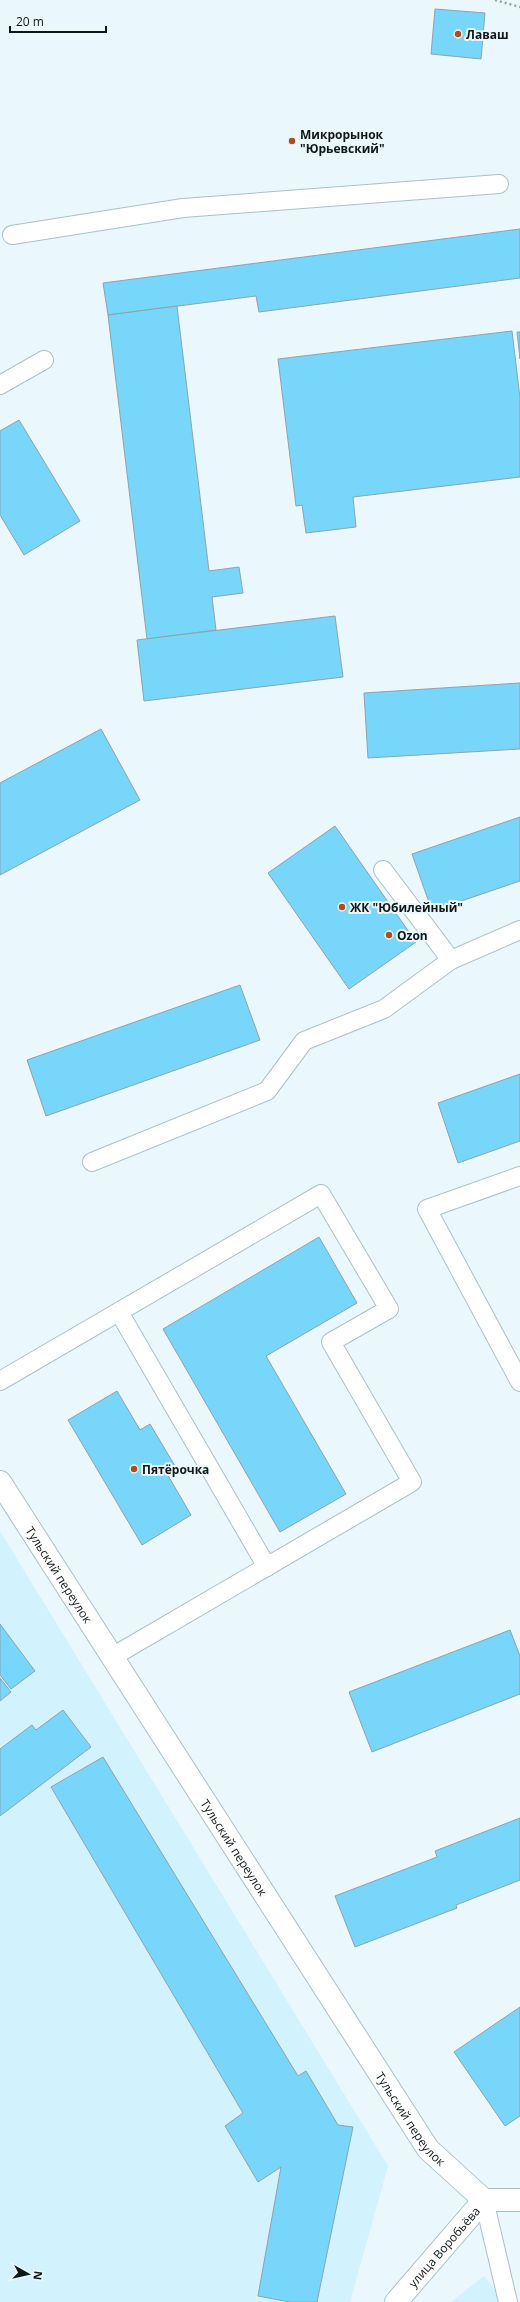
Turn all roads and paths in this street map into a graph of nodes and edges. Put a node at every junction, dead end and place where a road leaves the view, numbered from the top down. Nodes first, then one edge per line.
1 (495, 0) edge
2 (520, 7) edge
3 (499, 184) dead end
4 (12, 235) dead end
5 (44, 360) dead end
6 (0, 386) edge
7 (383, 870) dead end
8 (520, 930) edge
9 (451, 960) junction
10 (92, 1162) dead end
11 (520, 1176) edge
12 (119, 1312) junction
13 (0, 1381) edge
14 (520, 1382) edge
15 (1, 1485) edge
16 (267, 1567) junction
17 (112, 1657) junction
18 (484, 2200) junction
19 (520, 2200) edge
20 (396, 2302) edge
21 (508, 2302) edge

1 - 2 path
3 - 4 lane
5 - 6 lane
7 - 9 lane
8 - 9 lane
9 - 10 lane
11 - 14 lane
12 - 13 lane
12 - 16 lane
12 - 16 lane
15 - 17 street, Тульский переулок
16 - 17 lane
17 - 18 street, Тульский переулок
18 - 19 street, улица Воробьёва
18 - 20 street, улица Воробьёва
18 - 21 lane

